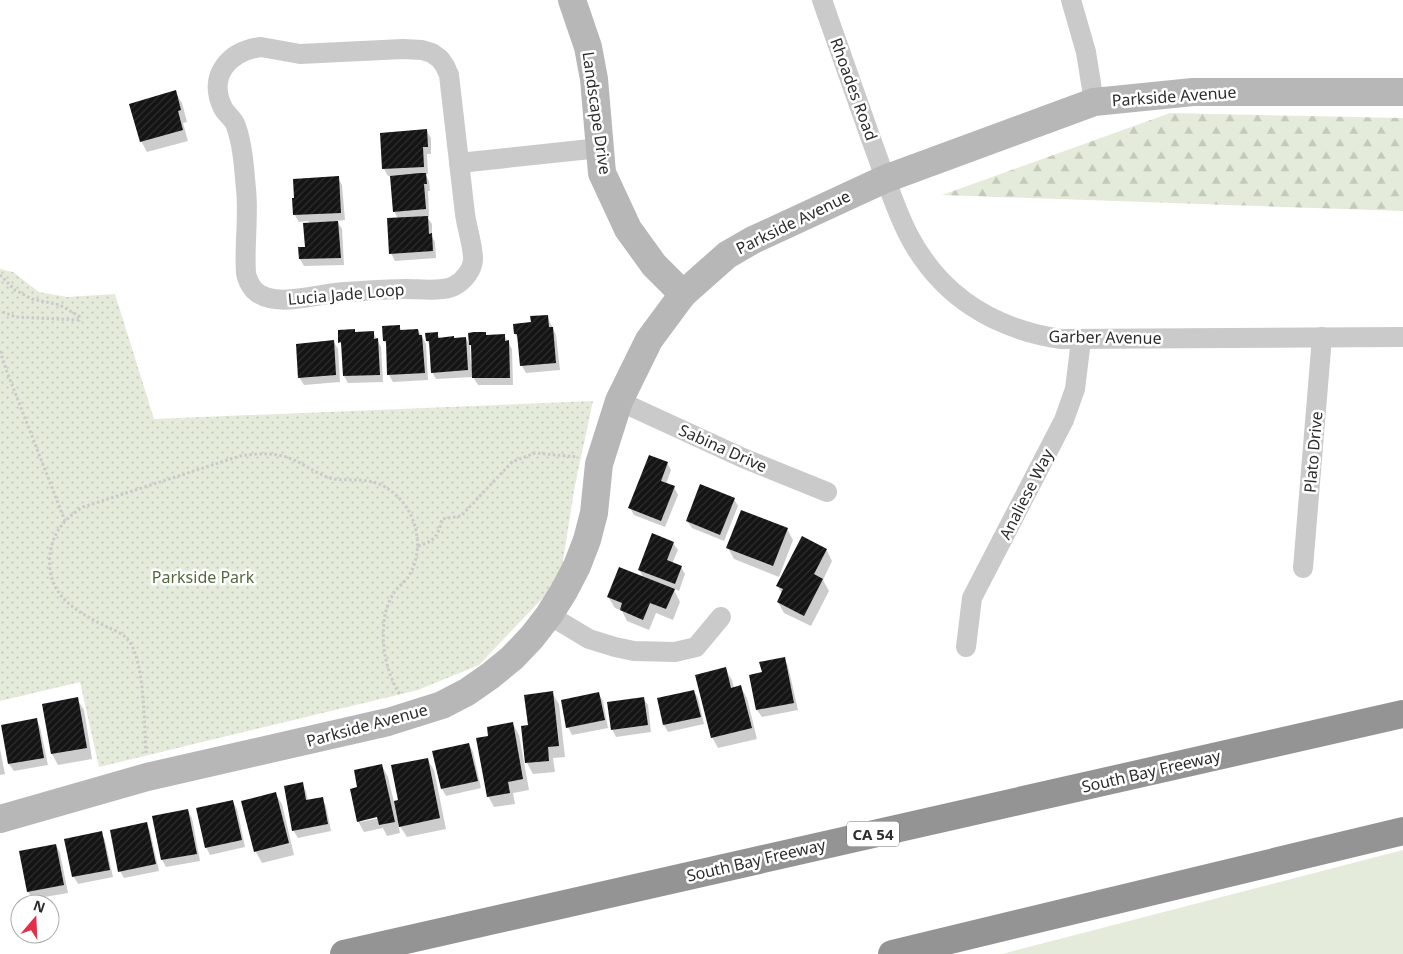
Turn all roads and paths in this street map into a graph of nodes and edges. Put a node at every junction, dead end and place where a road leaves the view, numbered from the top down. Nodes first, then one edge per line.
1 (572, 0) edge
2 (822, 0) edge
3 (1071, 0) edge
4 (1403, 92) edge
5 (1094, 102) junction
6 (600, 148) junction
7 (459, 163) junction
8 (885, 179) junction
9 (0, 276) edge
10 (683, 294) junction
11 (0, 311) edge
12 (1322, 336) junction
13 (1403, 337) edge
14 (1081, 340) junction
15 (0, 351) edge
16 (619, 401) junction
17 (600, 464) junction
18 (828, 492) dead end
19 (64, 521) junction
20 (418, 546) junction
21 (1303, 568) dead end
22 (549, 615) junction
23 (721, 618) dead end
24 (966, 647) dead end
25 (1403, 714) edge
26 (412, 715) junction
27 (147, 777) junction
28 (0, 820) edge
29 (1403, 831) edge
30 (344, 954) edge
31 (892, 954) edge

1 - 6 main road, Landscape Drive
2 - 8 street, Rhoades Road
3 - 5 street
4 - 5 main road, Parkside Avenue
5 - 8 main road, Parkside Avenue
6 - 7 street
6 - 10 main road, Landscape Drive
7 - 7 street, Lucia Jade Loop
8 - 10 main road, Parkside Avenue
8 - 14 street, Garber Avenue
9 - 11 path
10 - 16 main road, Parkside Avenue
12 - 13 street, Garber Avenue
12 - 14 street, Garber Avenue
12 - 21 street, Plato Drive
14 - 24 street, Analiese Way
15 - 19 path
16 - 17 main road, Parkside Avenue
16 - 18 street, Sabina Drive
17 - 20 path
17 - 22 main road, Parkside Avenue
19 - 20 path
19 - 27 path
20 - 26 path
22 - 23 street
22 - 26 main road, Parkside Avenue
25 - 30 highway, South Bay Freeway / CA 54
26 - 27 main road, Parkside Avenue
27 - 28 main road, Parkside Avenue
29 - 31 highway

